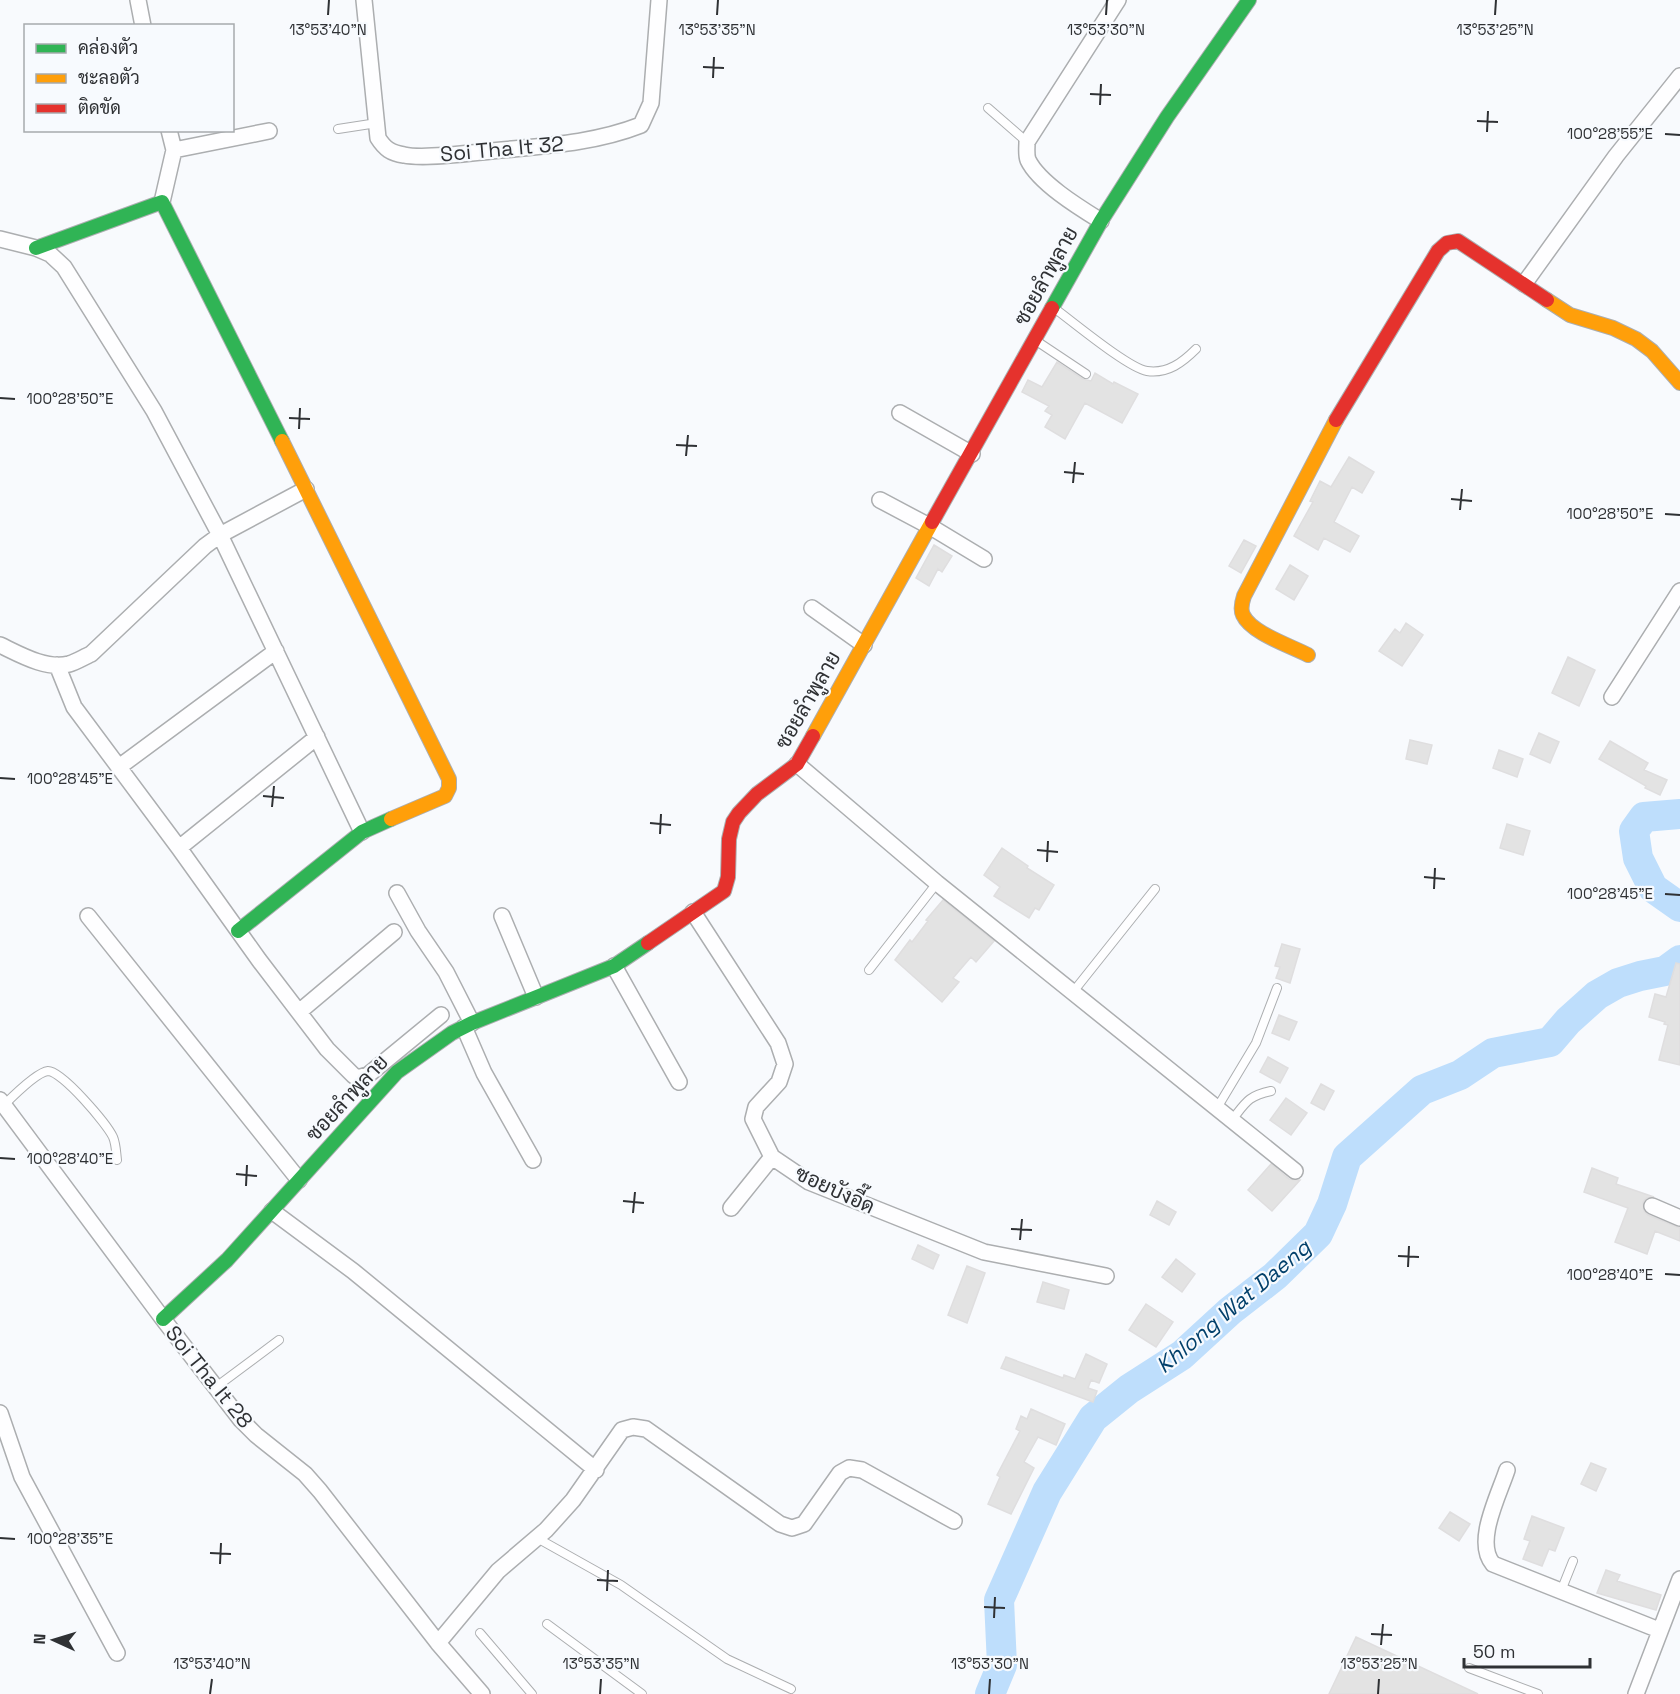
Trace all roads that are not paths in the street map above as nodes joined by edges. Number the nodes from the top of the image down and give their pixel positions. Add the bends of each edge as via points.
1 (138, 0) edge
2 (364, 0) edge
3 (659, 0) edge
4 (1118, 0) edge
5 (1249, 0) edge
6 (143, 24) edge
7 (1680, 76) edge
8 (988, 108) dead end
9 (377, 123) junction
10 (338, 129) dead end
11 (269, 131) dead end
12 (170, 132) edge
13 (1027, 141) junction
14 (174, 150) junction
15 (162, 202) junction
16 (1101, 221) junction
17 (0, 239) edge
18 (36, 248) junction
19 (1524, 284) junction
20 (1052, 307) junction
21 (1034, 340) junction
22 (1196, 349) dead end
23 (1086, 374) dead end
24 (1680, 383) edge
25 (900, 413) dead end
26 (972, 454) junction
27 (306, 489) junction
28 (880, 500) dead end
29 (931, 527) junction
30 (220, 535) junction
31 (984, 559) dead end
32 (1680, 591) edge
33 (812, 608) dead end
34 (0, 645) edge
35 (864, 645) junction
36 (276, 651) junction
37 (1308, 655) dead end
38 (57, 665) junction
39 (1612, 697) dead end
40 (317, 737) junction
41 (797, 764) junction
42 (119, 767) junction
43 (362, 832) junction
44 (179, 848) junction
45 (937, 884) junction
46 (1155, 889) dead end
47 (397, 892) dead end
48 (693, 912) junction
49 (88, 916) dead end
50 (502, 916) dead end
51 (238, 931) junction
52 (394, 932) dead end
53 (614, 966) junction
54 (869, 970) dead end
55 (1277, 988) dead end
56 (1073, 992) junction
57 (536, 998) junction
58 (299, 1012) junction
59 (441, 1015) dead end
60 (468, 1025) junction
61 (679, 1082) dead end
62 (1271, 1091) dead end
63 (2, 1102) edge
64 (1217, 1108) junction
65 (1232, 1120) junction
66 (772, 1157) junction
67 (117, 1160) dead end
68 (533, 1160) dead end
69 (1295, 1171) dead end
70 (299, 1180) junction
71 (1652, 1206) dead end
72 (731, 1208) dead end
73 (272, 1211) junction
74 (1680, 1218) edge
75 (1106, 1276) dead end
76 (163, 1319) junction
77 (279, 1340) dead end
78 (216, 1388) junction
79 (0, 1413) edge
80 (596, 1470) junction
81 (1507, 1470) dead end
82 (954, 1521) dead end
83 (537, 1538) junction
84 (1573, 1561) dead end
85 (1680, 1579) edge
86 (1561, 1591) junction
87 (547, 1624) dead end
88 (1659, 1630) junction
89 (480, 1633) dead end
90 (438, 1643) junction
91 (117, 1653) dead end
92 (1468, 1668) dead end
93 (791, 1689) dead end
94 (482, 1694) edge
95 (532, 1694) edge
96 (642, 1694) edge
97 (1538, 1694) edge
98 (1636, 1694) edge

1 - 6 street
2 - 9 street, Soi Tha It 32
3 - 9 street, Soi Tha It 32 via 651,104 641,125 617,135 584,141 406,156 386,149 378,138
4 - 13 street
5 - 16 street, ซอยลำพูลาย via 1167,117
7 - 19 street via 1616,156
8 - 13 lane
9 - 10 lane
11 - 14 street
12 - 14 street
13 - 16 street via 1029,161 1038,173 1073,204
14 - 15 street
15 - 18 street
15 - 27 street
16 - 20 street, ซอยลำพูลาย
17 - 18 street
18 - 30 street via 64,267 154,411
19 - 24 street via 1570,315 1636,339
19 - 37 street via 1458,241 1443,245 1344,404 1251,578 1241,606 1243,617 1253,626
20 - 21 street, ซอยลำพูลาย
20 - 22 lane via 1146,371 1181,364
21 - 23 lane
21 - 26 street, ซอยลำพูลาย
25 - 26 street
26 - 29 street, ซอยลำพูลาย
27 - 30 street
27 - 43 street via 449,779 445,796
28 - 29 street
29 - 31 street
29 - 35 street, ซอยลำพูลาย
30 - 36 street
30 - 38 street via 91,654
32 - 39 street
33 - 35 street
34 - 38 street
35 - 41 street, ซอยลำพูลาย
36 - 40 street
36 - 42 street
38 - 42 street via 74,707
40 - 43 street
40 - 44 street
41 - 45 street
41 - 48 street, ซอยลำพูลาย via 744,806 735,818 730,830 727,885
42 - 44 street
43 - 51 street
44 - 51 street
45 - 54 lane
45 - 56 street
46 - 56 lane
47 - 60 street via 446,972
48 - 53 street, ซอยลำพูลาย
48 - 66 street, ซอยบังอี๊ด via 778,1043 785,1064 779,1082 756,1107 753,1119
49 - 70 street
50 - 57 street
51 - 58 street
52 - 58 street
53 - 57 street, ซอยลำพูลาย
53 - 61 street
55 - 64 lane via 1257,1043
56 - 64 street
57 - 60 street, ซอยลำพูลาย
58 - 59 street via 327,1049 357,1078 368,1076
60 - 68 street via 484,1073
60 - 70 street, ซอยลำพูลาย via 397,1072
62 - 65 lane via 1256,1095
63 - 67 lane via 46,1071 54,1072 64,1078 109,1130 115,1140
63 - 76 street, Soi Tha It 28
64 - 65 street
65 - 69 street
66 - 72 street
66 - 75 street, ซอยบังอี๊ด via 810,1182 984,1252
70 - 73 street, ซอยลำพูลาย
71 - 74 street
73 - 76 street, ซอยลำพูลาย via 228,1260
73 - 80 street via 353,1271
76 - 78 street, Soi Tha It 28
77 - 78 lane
78 - 90 street, Soi Tha It 28 via 256,1436 305,1474 320,1491
79 - 91 street via 22,1476
80 - 82 street via 622,1430 633,1426 646,1429 780,1524 792,1528 804,1524 840,1473 849,1468 862,1470
80 - 83 street
81 - 86 street via 1486,1532 1488,1557 1493,1564
83 - 90 street via 498,1571
83 - 93 lane via 621,1585 727,1659
84 - 86 lane
85 - 88 street
86 - 88 street
87 - 96 lane
88 - 98 street
89 - 95 lane
90 - 94 street, Soi Tha It 28
92 - 97 lane

